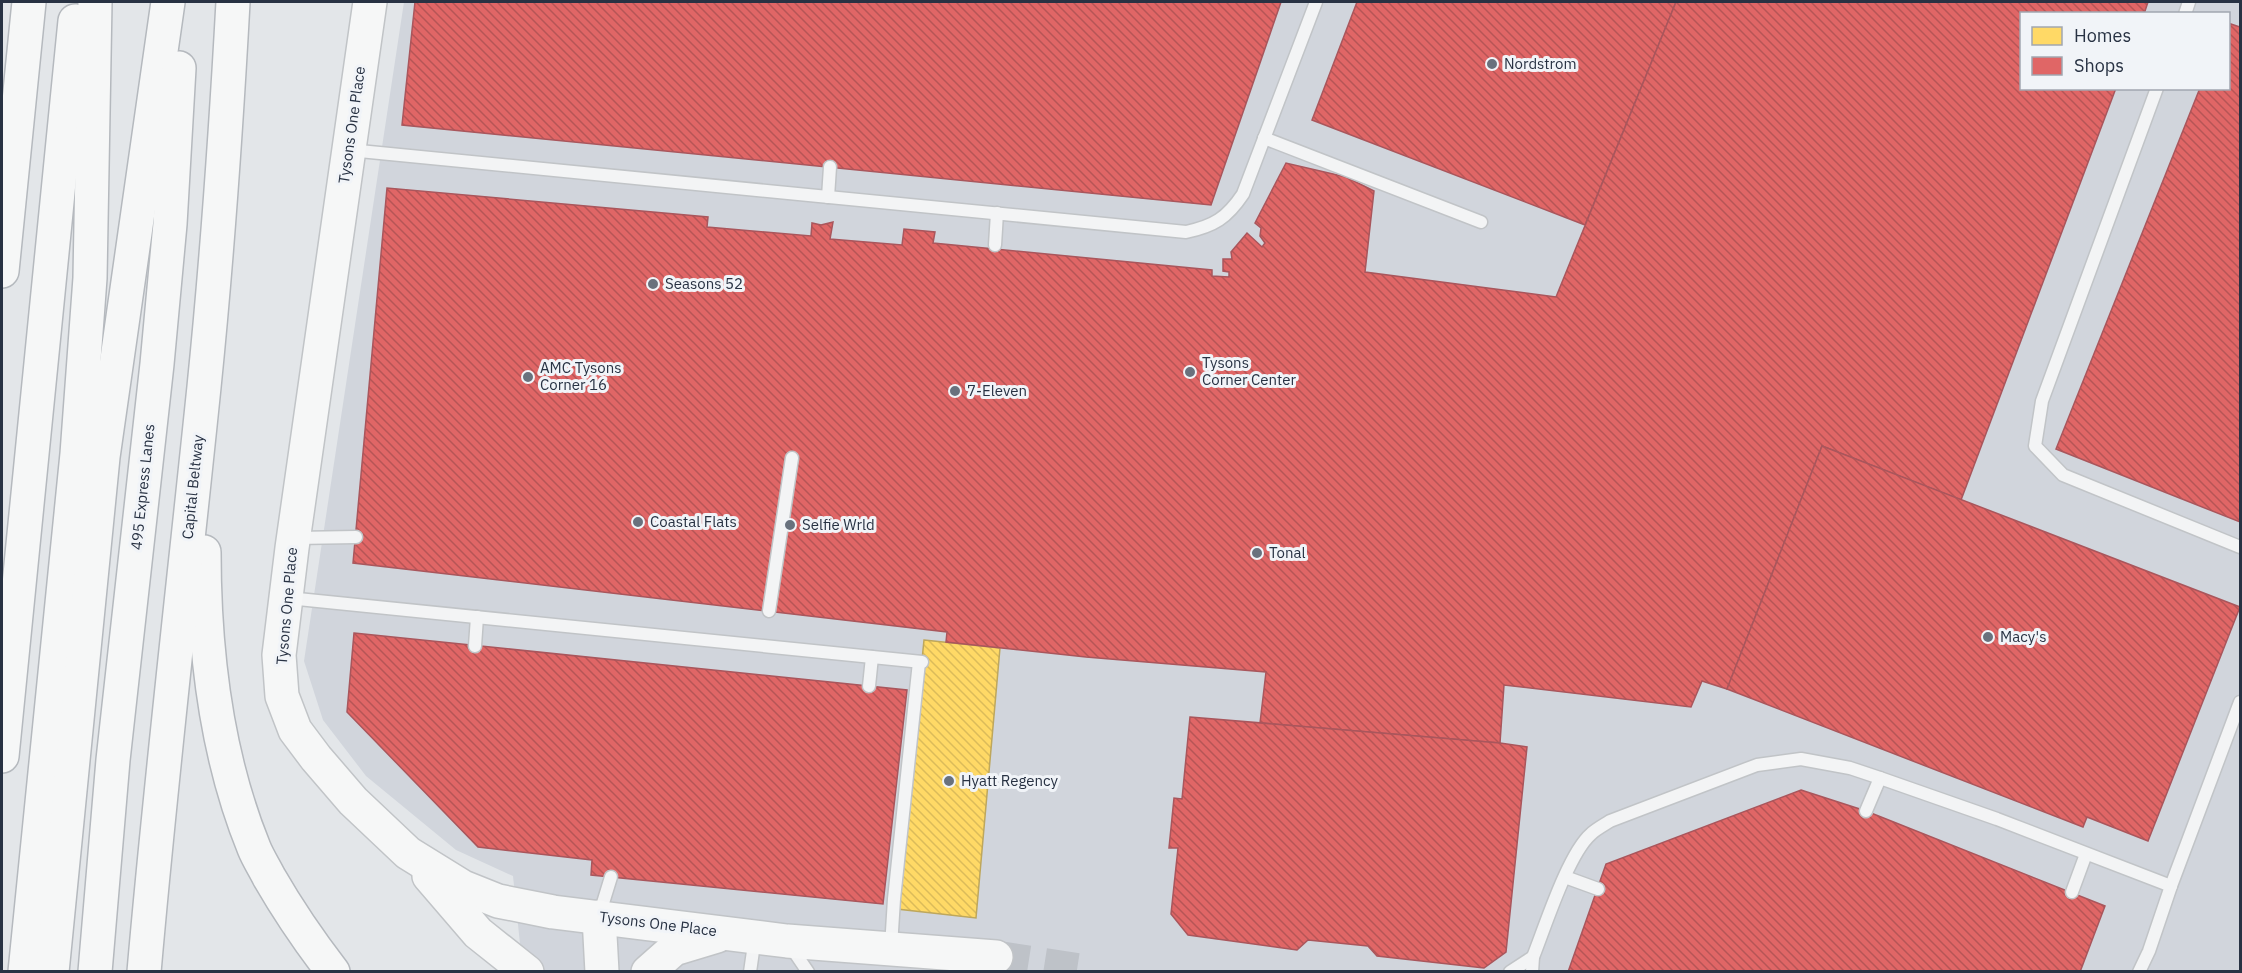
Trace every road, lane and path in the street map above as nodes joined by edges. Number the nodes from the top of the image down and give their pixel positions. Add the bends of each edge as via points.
1 (29, 2) edge
2 (77, 2) edge
3 (95, 2) edge
4 (168, 2) edge
5 (183, 2) edge
6 (233, 2) edge
7 (370, 2) edge
8 (1316, 2) edge
9 (2156, 90) edge
10 (1264, 138) junction
11 (349, 150) junction
12 (831, 167) dead end
13 (828, 197) junction
14 (997, 213) junction
15 (1481, 222) dead end
16 (995, 245) dead end
17 (2, 271) edge
18 (205, 385) junction
19 (792, 458) dead end
20 (356, 537) dead end
21 (293, 538) junction
22 (2241, 547) edge
23 (285, 597) junction
24 (769, 611) dead end
25 (477, 617) junction
26 (476, 646) dead end
27 (872, 657) junction
28 (869, 686) dead end
29 (2241, 702) edge
30 (2, 756) edge
31 (1880, 778) junction
32 (1866, 811) dead end
33 (408, 853) junction
34 (2086, 854) junction
35 (611, 877) dead end
36 (1565, 877) junction
37 (2171, 886) junction
38 (1598, 889) dead end
39 (2072, 892) dead end
40 (599, 917) junction
41 (742, 934) junction
42 (787, 941) junction
43 (891, 947) junction
44 (1533, 957) junction
45 (988, 964) tunnel mouth
46 (25, 972) edge
47 (52, 972) edge
48 (95, 972) edge
49 (144, 972) edge
50 (333, 972) edge
51 (527, 972) edge
52 (602, 972) edge
53 (648, 972) edge
54 (750, 972) edge
55 (808, 972) edge
56 (1510, 972) edge
57 (1532, 972) edge
58 (2139, 972) edge

1 - 17 main road
2 - 30 main road
3 - 46 main road via 89,289 77,454
4 - 47 main road via 103,457
5 - 48 main road, 495 Express Lanes via 167,247 113,760
6 - 18 main road, Capital Beltway
7 - 11 main road, Tysons One Place
8 - 10 lane
9 - 22 lane via 2042,401 2035,446 2063,475
10 - 14 lane via 1243,194 1223,218 1206,228 1186,232
10 - 15 lane
11 - 13 lane
11 - 21 main road, Tysons One Place
12 - 13 lane
13 - 14 lane
14 - 16 lane
18 - 49 main road, Capital Beltway via 160,786
18 - 50 main road via 204,589 214,697 223,743 254,850 305,936
19 - 24 lane
20 - 21 lane
21 - 23 main road, Tysons One Place
23 - 25 lane
23 - 33 main road, Tysons One Place via 279,656 282,696 295,730 353,801
25 - 26 lane
25 - 27 lane
27 - 28 lane
27 - 43 lane via 921,662
29 - 37 lane
31 - 32 lane
31 - 34 lane
31 - 36 lane via 1802,759 1757,765 1610,821 1591,833
33 - 40 main road, Tysons One Place via 463,887 498,901
33 - 51 main road via 478,933
34 - 37 lane
34 - 39 lane
35 - 40 lane
36 - 38 lane
36 - 44 lane
37 - 58 lane
40 - 41 main road, Tysons One Place
40 - 52 main road
41 - 42 main road, Tysons One Place
41 - 53 main road via 674,949
41 - 54 lane
42 - 43 main road, Tysons One Place
42 - 55 lane
43 - 45 main road, Tysons One Place
44 - 56 lane
44 - 57 lane

